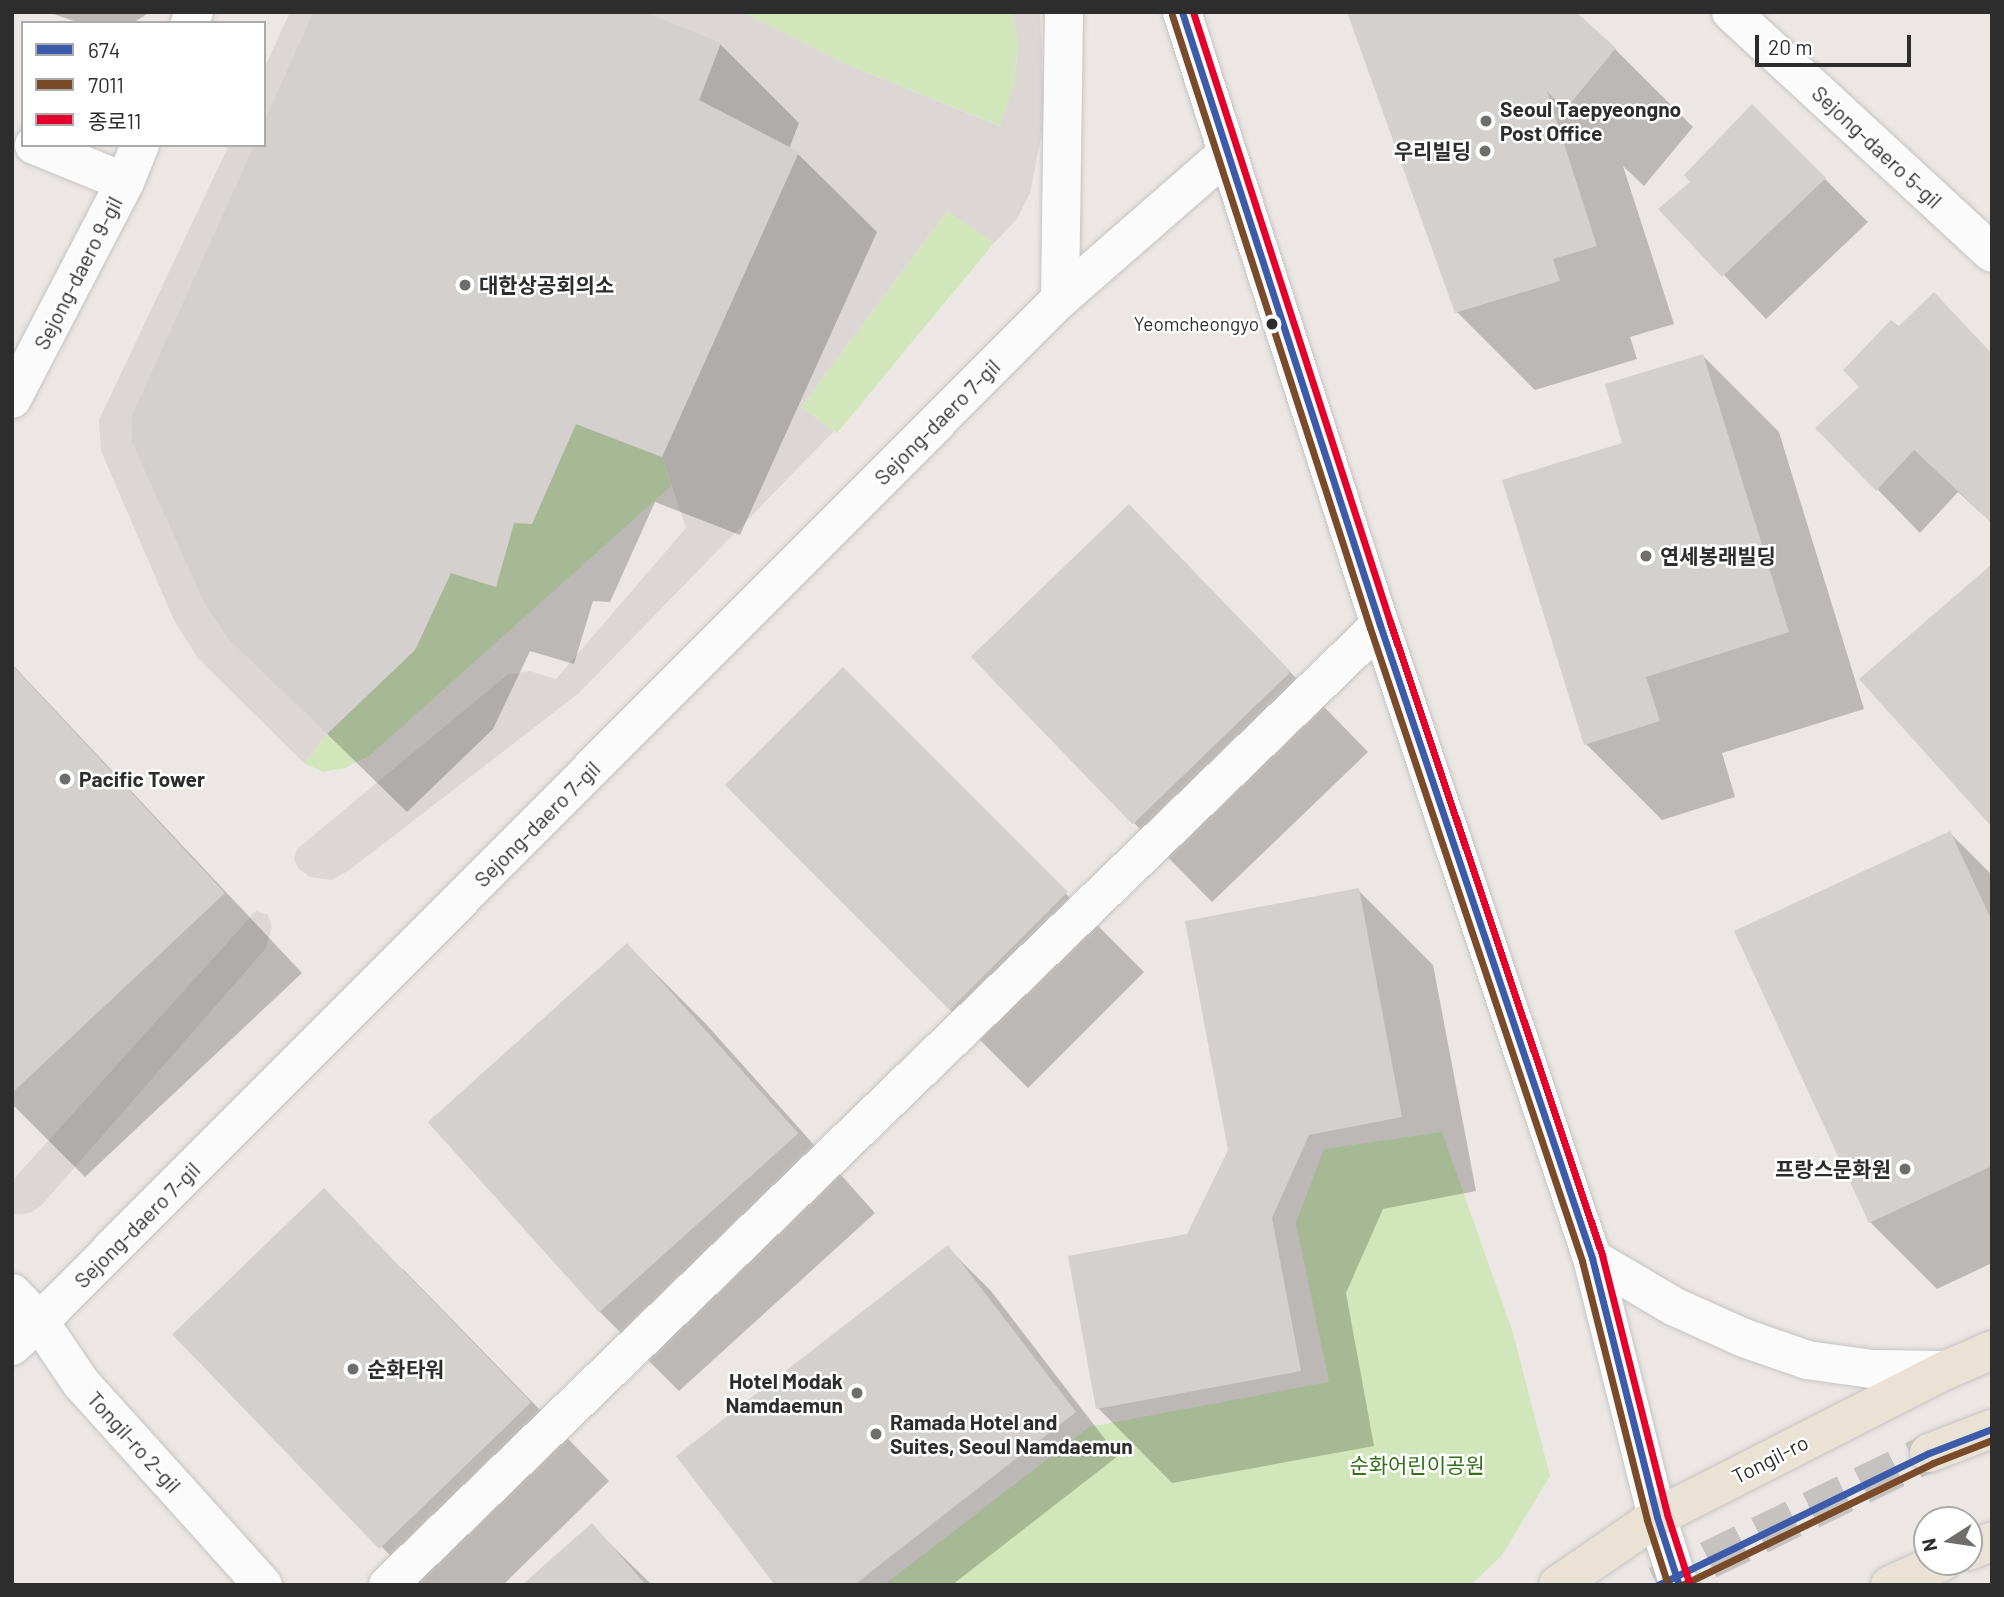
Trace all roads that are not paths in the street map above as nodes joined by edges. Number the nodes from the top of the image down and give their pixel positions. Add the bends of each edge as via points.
1 (1064, 12) edge
2 (1182, 12) edge
3 (1731, 12) edge
4 (39, 147) edge
5 (139, 147) edge
6 (1226, 154) junction
7 (125, 182) junction
8 (1992, 253) edge
9 (1060, 299) junction
10 (12, 399) edge
11 (1380, 625) junction
12 (1592, 1258) junction
13 (12, 1293) edge
14 (25, 1334) edge
15 (1992, 1350) edge
16 (1946, 1370) junction
17 (1992, 1429) edge
18 (1929, 1454) tunnel mouth
19 (1657, 1517) junction
20 (1913, 1575) edge
21 (263, 1585) edge
22 (387, 1585) edge
23 (1558, 1585) edge
24 (1679, 1585) edge
25 (1890, 1585) edge

1 - 9 street
2 - 6 street
3 - 8 street, Sejong-daero 5-gil
4 - 7 street
5 - 7 street, Sejong-daero 9-gil
6 - 9 street, Sejong-daero 7-gil
6 - 11 street
7 - 10 street, Sejong-daero 9-gil
9 - 14 street, Sejong-daero 7-gil
11 - 12 street
11 - 22 street
12 - 16 street via 1675,1307 1807,1360 1872,1369
12 - 19 street
13 - 14 street, Tongil-ro 2-gil
14 - 21 street, Tongil-ro 2-gil via 81,1383
15 - 16 main road, Tongil-ro
16 - 19 main road, Tongil-ro
17 - 18 main road
19 - 23 main road, Tongil-ro
19 - 24 street
20 - 25 main road

